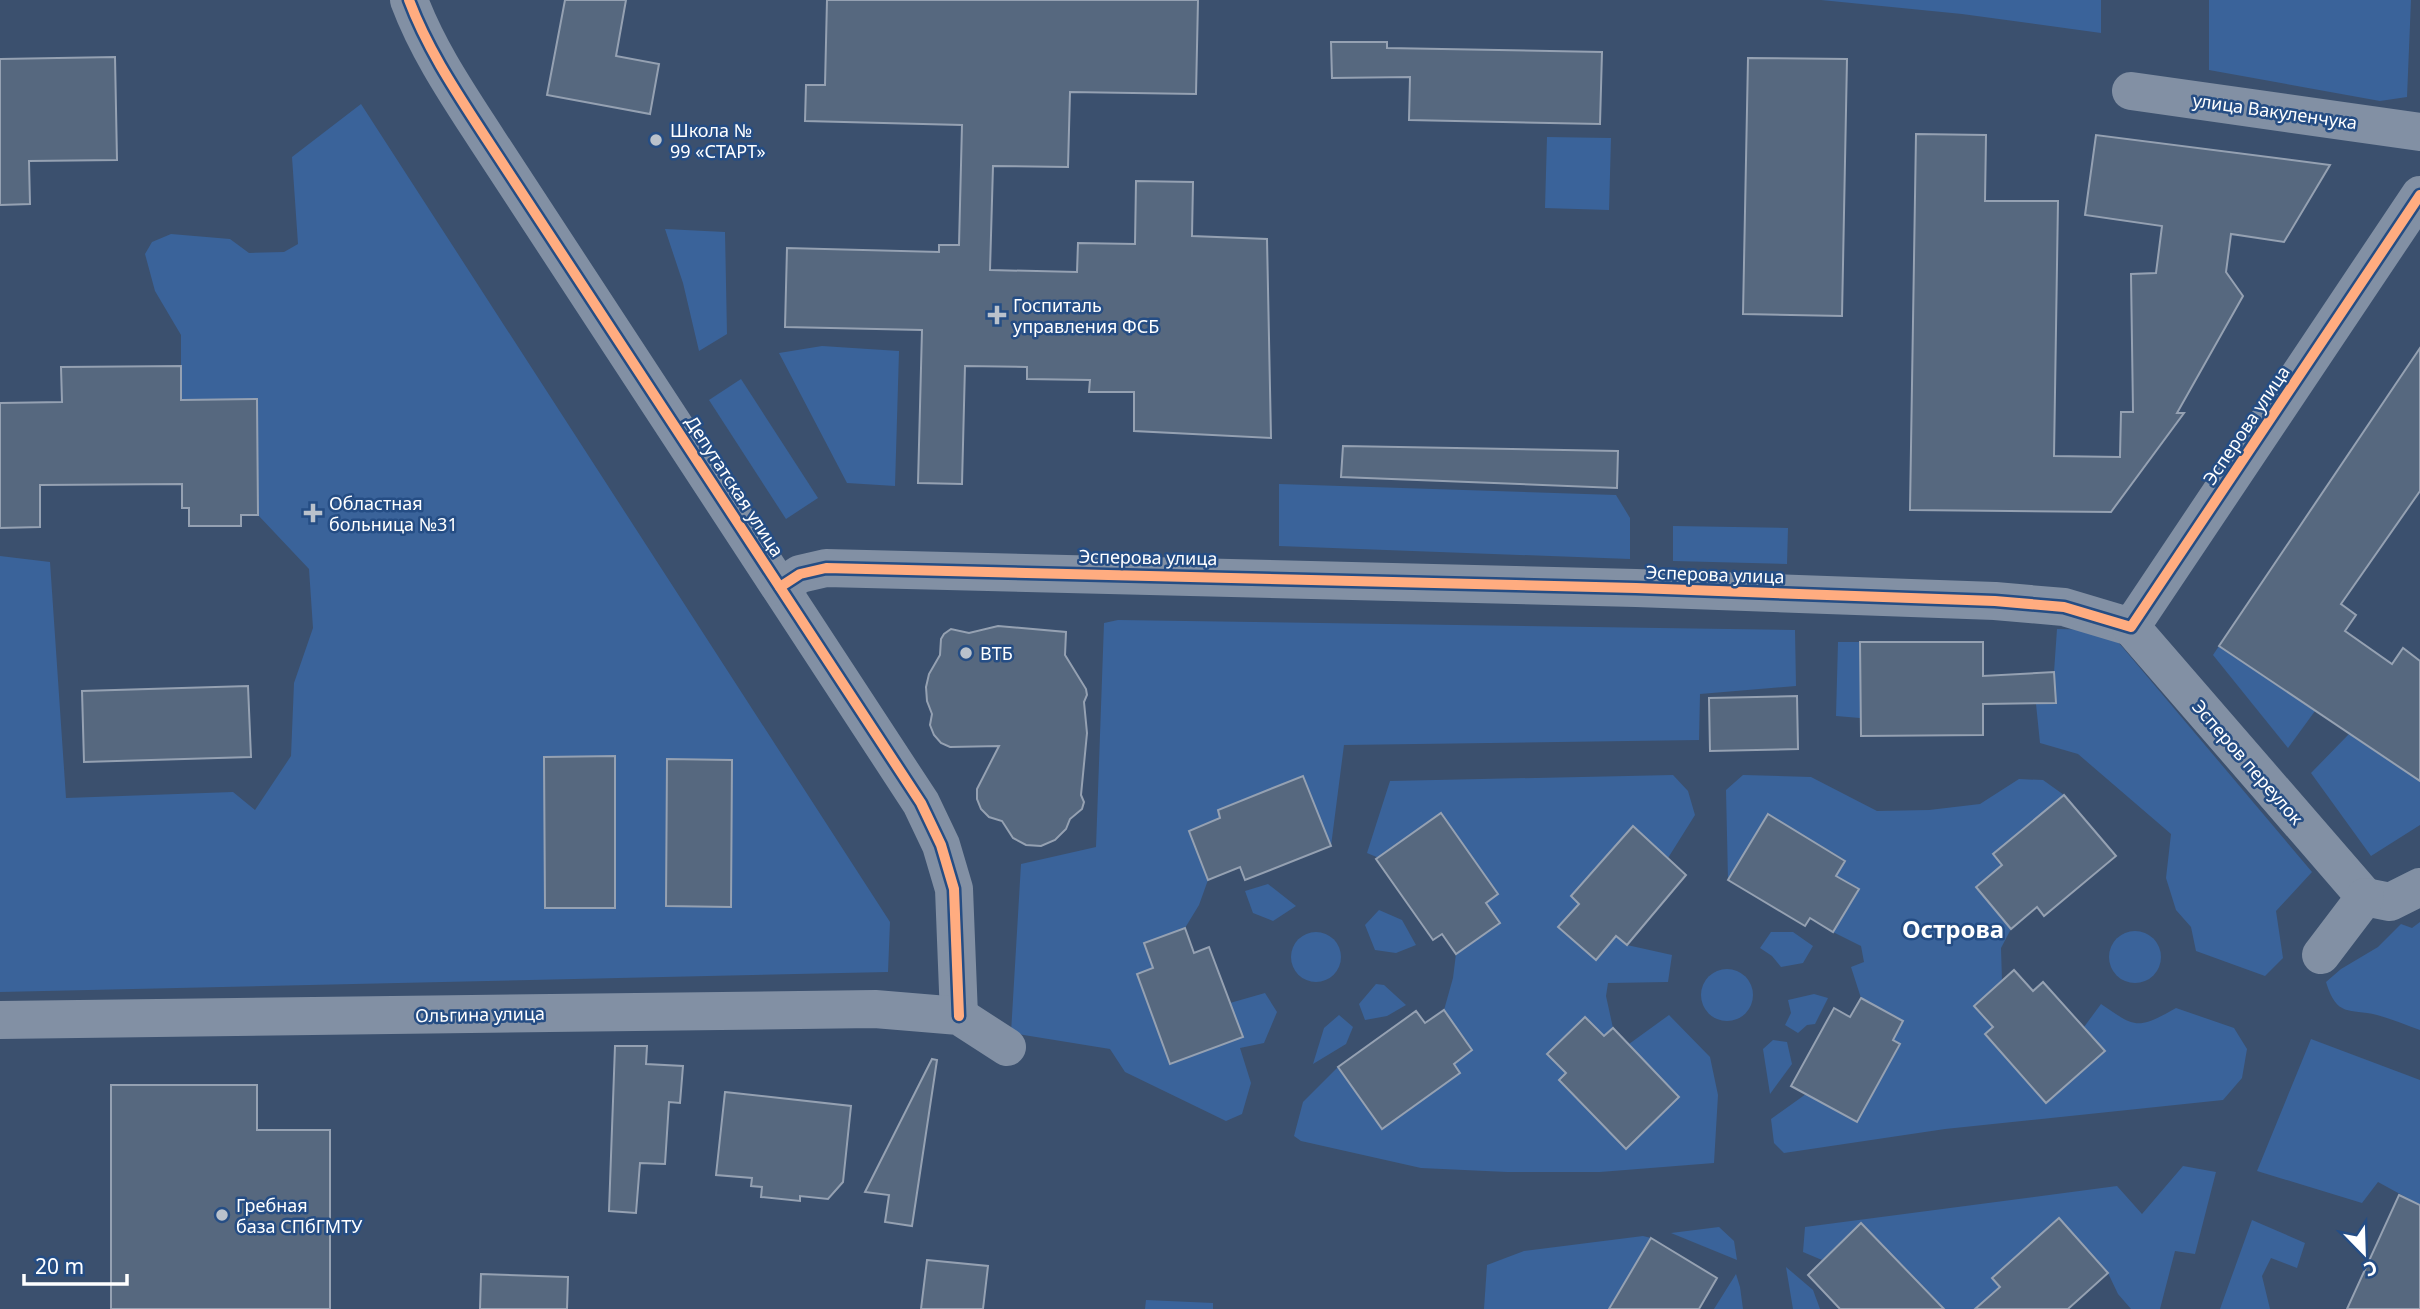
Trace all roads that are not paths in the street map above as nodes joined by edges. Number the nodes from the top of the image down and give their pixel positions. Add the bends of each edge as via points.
1 (409, 0) edge
2 (2131, 91) dead end
3 (2420, 132) edge
4 (2420, 195) edge
5 (780, 587) junction
6 (2131, 627) junction
7 (2420, 887) edge
8 (2365, 897) junction
9 (2321, 955) dead end
10 (959, 1016) junction
11 (0, 1020) edge
12 (1007, 1047) dead end

1 - 5 street, Депутатская улица via 445,73 481,130
2 - 3 street, улица Вакуленчука
4 - 6 street, Эсперова улица
5 - 6 street, Эсперова улица via 826,568 1636,588 2064,607
5 - 10 street, Депутатская улица via 921,803 941,845 954,889
6 - 8 street, Эсперов переулок
7 - 8 street via 2390,902
8 - 9 street
10 - 11 street, Ольгина улица via 875,1009
10 - 12 street

